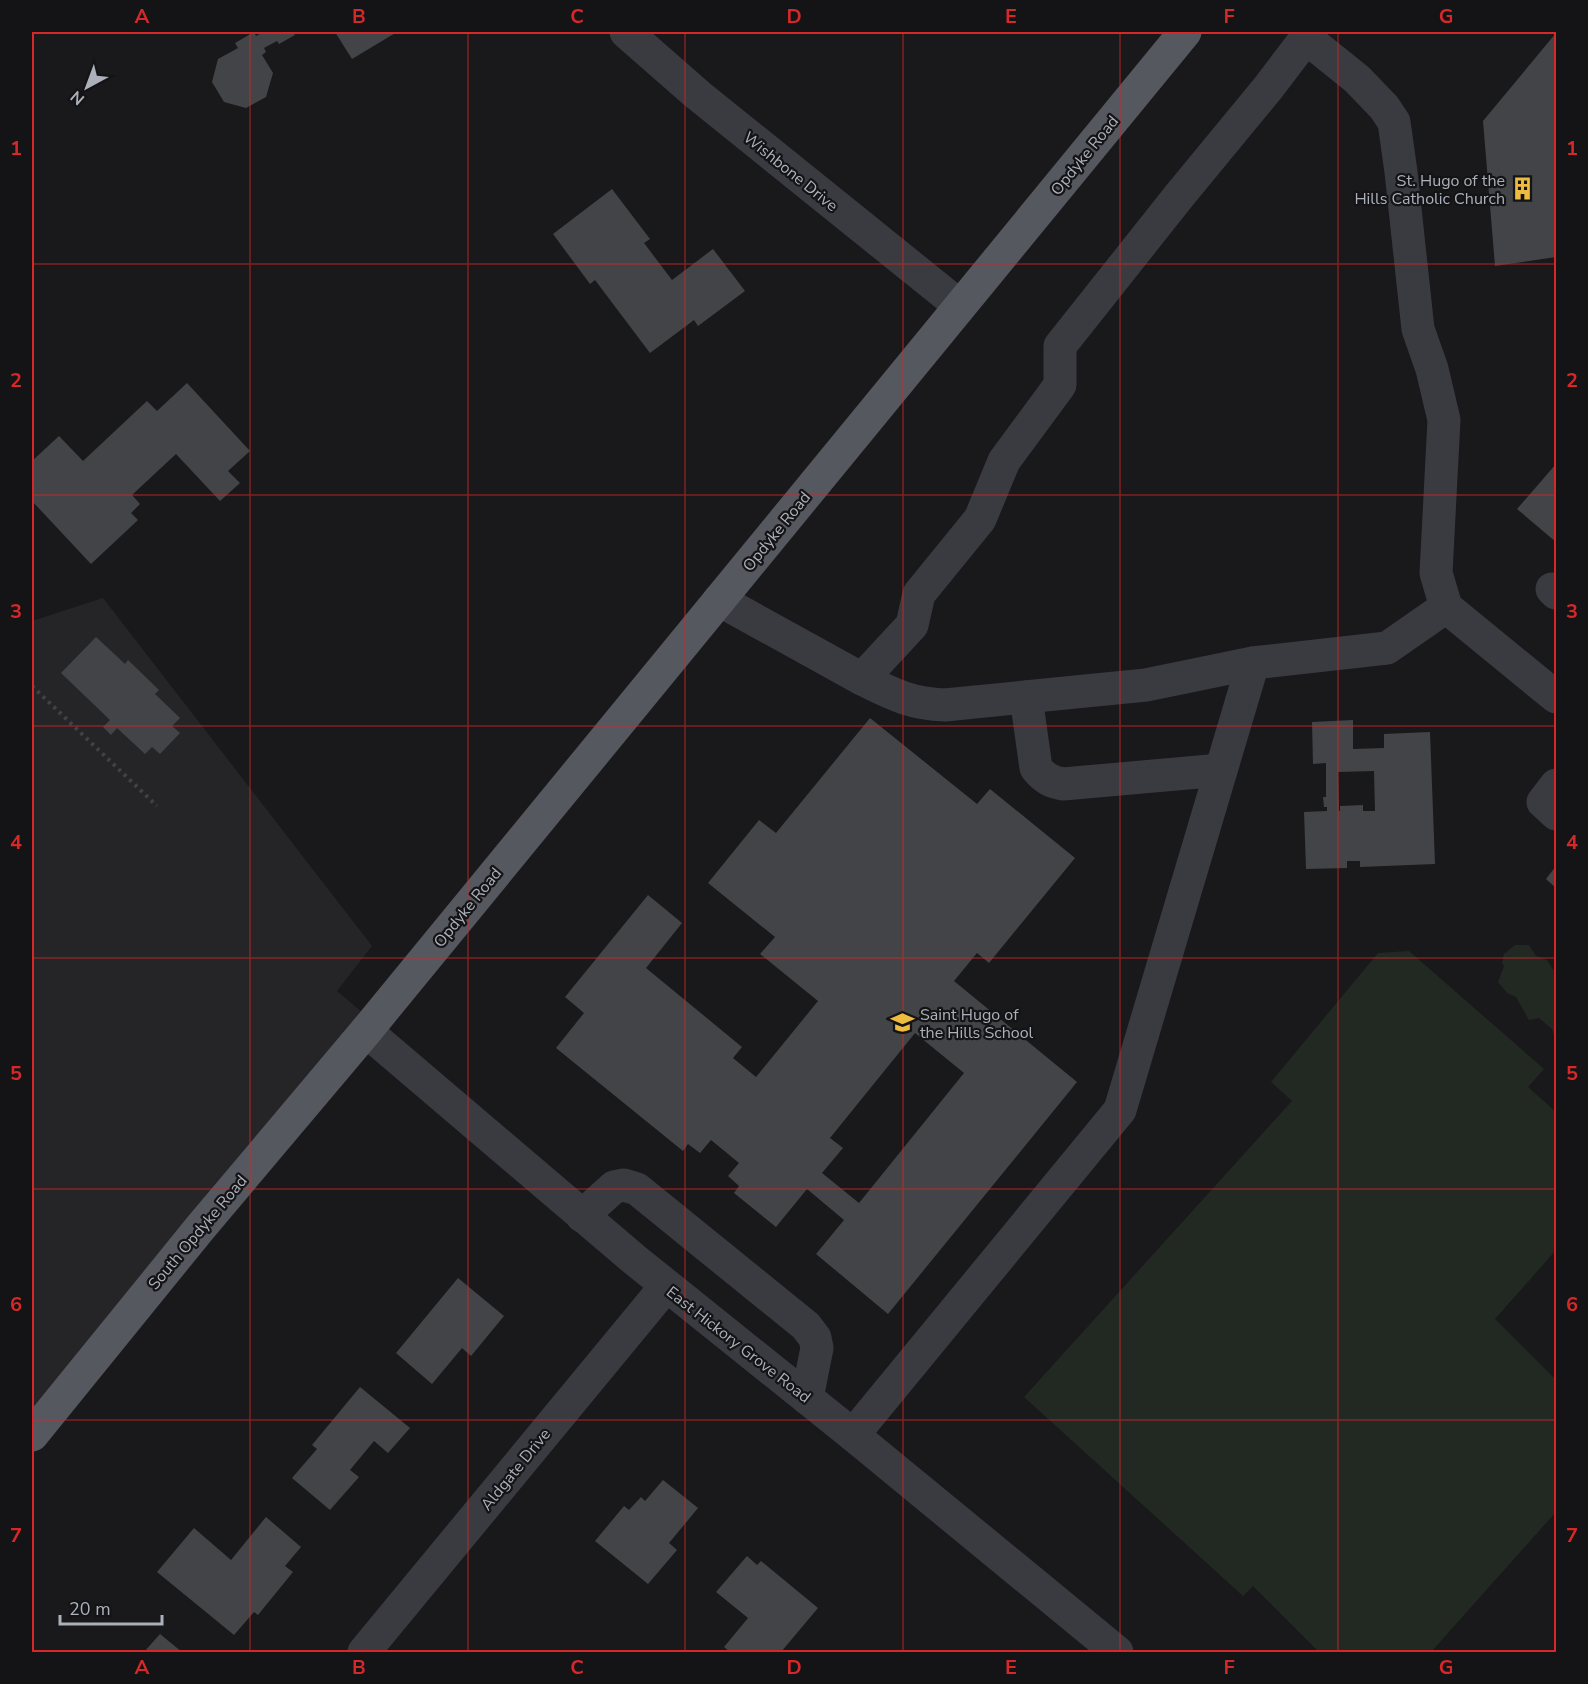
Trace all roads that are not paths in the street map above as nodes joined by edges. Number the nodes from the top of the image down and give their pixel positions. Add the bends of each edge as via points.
1 (626, 32) edge
2 (1185, 32) edge
3 (1304, 34) edge
4 (960, 306) junction
5 (719, 600) junction
6 (1446, 606) junction
7 (1253, 663) junction
8 (862, 679) junction
9 (1026, 697) junction
10 (1557, 697) edge
11 (1221, 770) junction
12 (1557, 786) edge
13 (1557, 814) edge
14 (366, 1031) junction
15 (582, 1216) junction
16 (666, 1286) junction
17 (807, 1398) junction
18 (32, 1435) edge
19 (853, 1435) junction
20 (364, 1653) edge
21 (1116, 1653) edge

1 - 4 street, Wishbone Drive via 698,95
2 - 4 main road, Opdyke Road
3 - 6 street via 1357,79 1394,122 1418,329 1444,420 1436,573
3 - 8 street via 1268,88 1060,346 1060,385 1004,462 980,519 919,594 912,625
4 - 5 main road, Opdyke Road
5 - 8 street
5 - 14 main road, Opdyke Road
6 - 7 street via 1387,648
6 - 10 street
7 - 9 street via 1146,685
7 - 11 street
8 - 9 street via 899,698 924,705
9 - 11 street via 1036,768 1052,782
11 - 19 street via 1120,1110
12 - 13 street via 1543,802
14 - 15 street, East Hickory Grove Road
14 - 18 main road, South Opdyke Road
15 - 16 street, East Hickory Grove Road
15 - 17 street via 607,1192 624,1185 637,1189 671,1216 806,1326 817,1348
16 - 17 street, East Hickory Grove Road
16 - 20 street, Aldgate Drive
17 - 19 street, East Hickory Grove Road
19 - 21 street, East Hickory Grove Road

